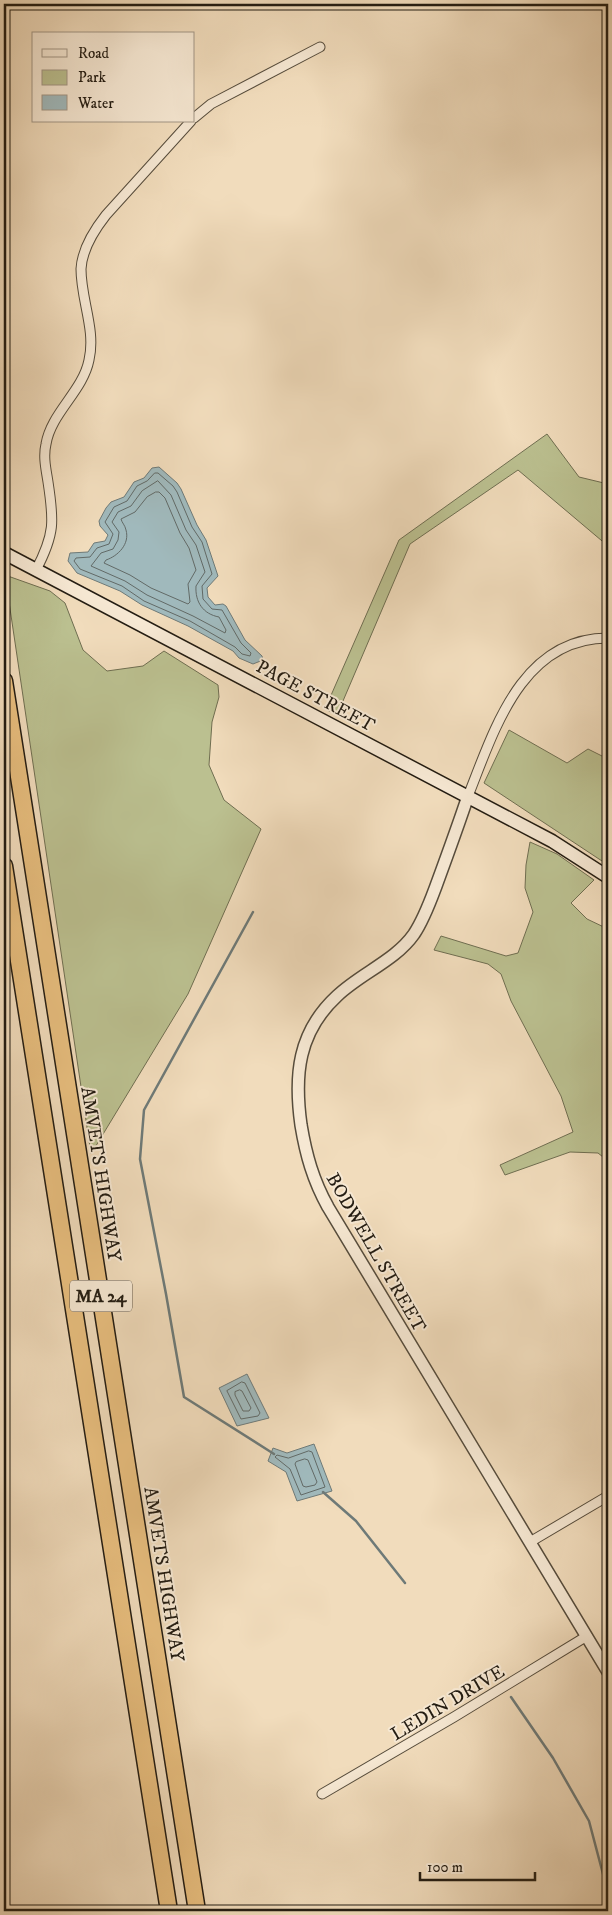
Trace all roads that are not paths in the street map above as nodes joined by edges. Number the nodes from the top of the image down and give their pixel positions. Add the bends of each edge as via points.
1 (320, 47) dead end
2 (195, 117) edge
3 (190, 122) edge
4 (4, 553) edge
5 (36, 570) junction
6 (608, 638) edge
7 (4, 681) edge
8 (468, 796) junction
9 (4, 866) edge
10 (608, 877) edge
11 (608, 1496) edge
12 (530, 1542) junction
13 (587, 1636) junction
14 (608, 1672) edge
15 (322, 1794) dead end
16 (169, 1911) edge
17 (197, 1911) edge

1 - 2 street via 210,104
3 - 5 street via 106,214 82,260 91,339 90,358 47,439 45,458 53,525 48,546
4 - 5 main road, PAGE STREET
5 - 8 main road, PAGE STREET
6 - 8 street via 559,651 520,685 501,714
7 - 17 highway, AMVETS HIGHWAY / MA 24
8 - 10 main road, PAGE STREET via 559,844
8 - 12 street, BODWELL STREET via 425,915 414,934 393,955 337,996 314,1023 299,1062 297,1098 306,1153 317,1188
9 - 16 highway, MA 24
11 - 12 street
12 - 13 street, BODWELL STREET
13 - 14 street, BODWELL STREET
13 - 15 street, LEDIN DRIVE

